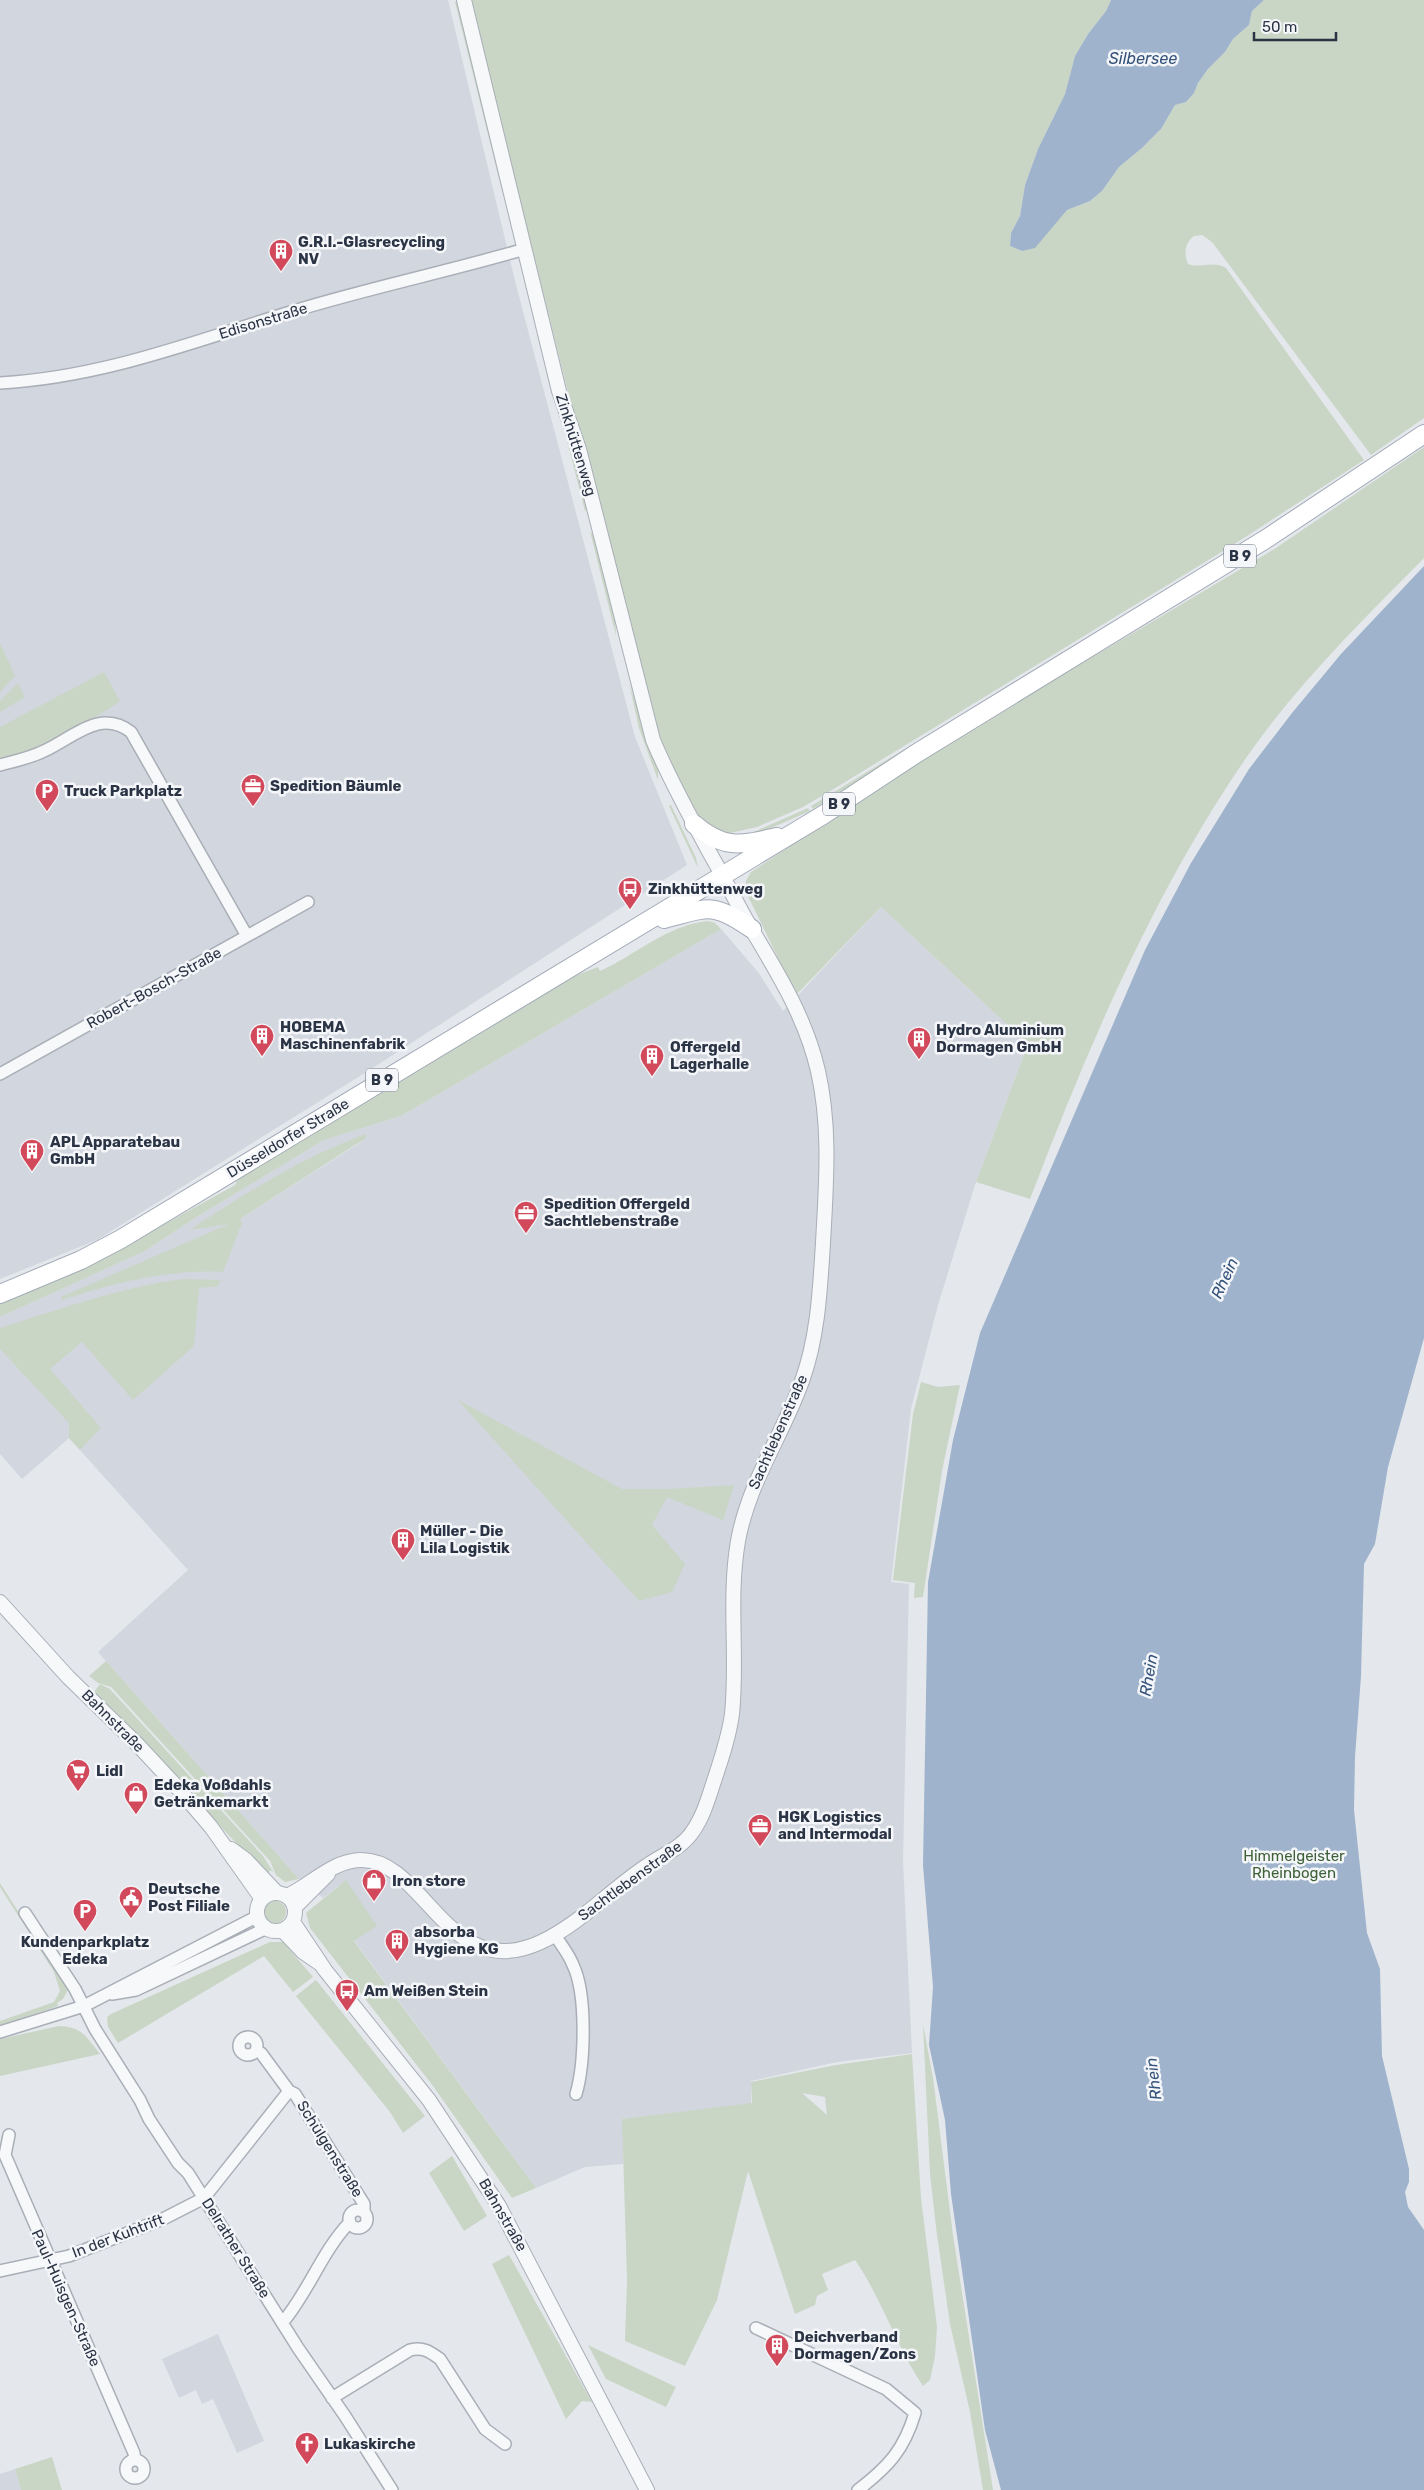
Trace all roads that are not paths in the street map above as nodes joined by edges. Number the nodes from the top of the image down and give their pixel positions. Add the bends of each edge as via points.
1 (464, 0) edge
2 (525, 249) junction
3 (0, 383) edge
4 (1424, 434) edge
5 (0, 765) edge
6 (694, 824) junction
7 (792, 833) junction
8 (723, 876) junction
9 (308, 902) dead end
10 (644, 924) junction
11 (752, 929) junction
12 (247, 936) junction
13 (0, 1074) edge
14 (0, 1294) edge
15 (0, 1602) edge
16 (223, 1842) junction
17 (286, 1898) junction
18 (262, 1899) junction
19 (25, 1913) dead end
20 (258, 1916) junction
21 (287, 1926) junction
22 (267, 1928) junction
23 (555, 1935) junction
24 (103, 1996) junction
25 (84, 2006) junction
26 (0, 2032) edge
27 (256, 2051) dead end
28 (288, 2091) junction
29 (576, 2094) dead end
30 (9, 2136) dead end
31 (204, 2198) junction
32 (49, 2259) junction
33 (0, 2270) edge
34 (283, 2322) junction
35 (756, 2328) dead end
36 (332, 2398) junction
37 (505, 2444) dead end
38 (134, 2460) dead end
39 (392, 2490) edge
40 (647, 2490) edge
41 (858, 2490) edge

1 - 2 street, Zinkhüttenweg
2 - 3 street, Edisonstraße via 307,307 127,363 54,379
2 - 6 street, Zinkhüttenweg via 559,391 579,449 649,723 666,772
4 - 7 main road, B 9 via 1266,539
5 - 12 street via 37,754 88,726 101,722 122,724 131,732
6 - 7 main road via 706,835 730,844
6 - 8 street, Zinkhüttenweg
7 - 8 main road, B 9
8 - 10 main road, Düsseldorfer Straße / B 9
8 - 11 street, Sachtlebenstraße
9 - 12 street, Robert-Bosch-Straße
10 - 11 main road via 711,909 729,914
10 - 14 main road, Düsseldorfer Straße / B 9 via 121,1239 81,1260
11 - 23 street, Sachtlebenstraße via 787,987 805,1026 825,1106 827,1173 813,1345 796,1399 764,1462 744,1516 734,1569 732,1715 726,1745 702,1814 692,1834 682,1844 649,1864
12 - 13 street, Robert-Bosch-Straße
15 - 16 street, Bahnstraße via 68,1677 137,1744
16 - 17 street, Bahnstraße
16 - 18 street, Bahnstraße
17 - 18 street via 268,1894
17 - 21 street
17 - 23 street, Sachtlebenstraße via 318,1886 331,1871 354,1860 374,1861 388,1866 400,1876 443,1922 482,1946 499,1950 517,1949
18 - 20 street
19 - 25 street, Delrather Straße
20 - 22 street
20 - 24 street
21 - 22 street
21 - 40 street, Bahnstraße via 303,1952 321,1964 429,2100 499,2206
22 - 24 street via 136,1990
23 - 29 street via 573,1965 581,1990 582,2075
24 - 25 street
25 - 26 street
25 - 31 street, Delrather Straße via 148,2119
27 - 28 street, Schülgenstraße via 261,2053
28 - 31 street, Schülgenstraße
28 - 34 street, Schülgenstraße via 295,2094 364,2204 364,2212 353,2211 350,2222
30 - 32 street, Paul-Huisgen-Straße via 5,2156
31 - 32 street, In der Kuhtrift via 163,2219 69,2256
31 - 34 street, Delrather Straße
32 - 33 street, In der Kuhtrift
32 - 38 street, Paul-Huisgen-Straße via 134,2453
34 - 36 street, Delrather Straße
35 - 41 street via 886,2389 915,2413 898,2454
36 - 37 street via 410,2350 420,2348 440,2359 485,2429
36 - 39 street, Delrather Straße

